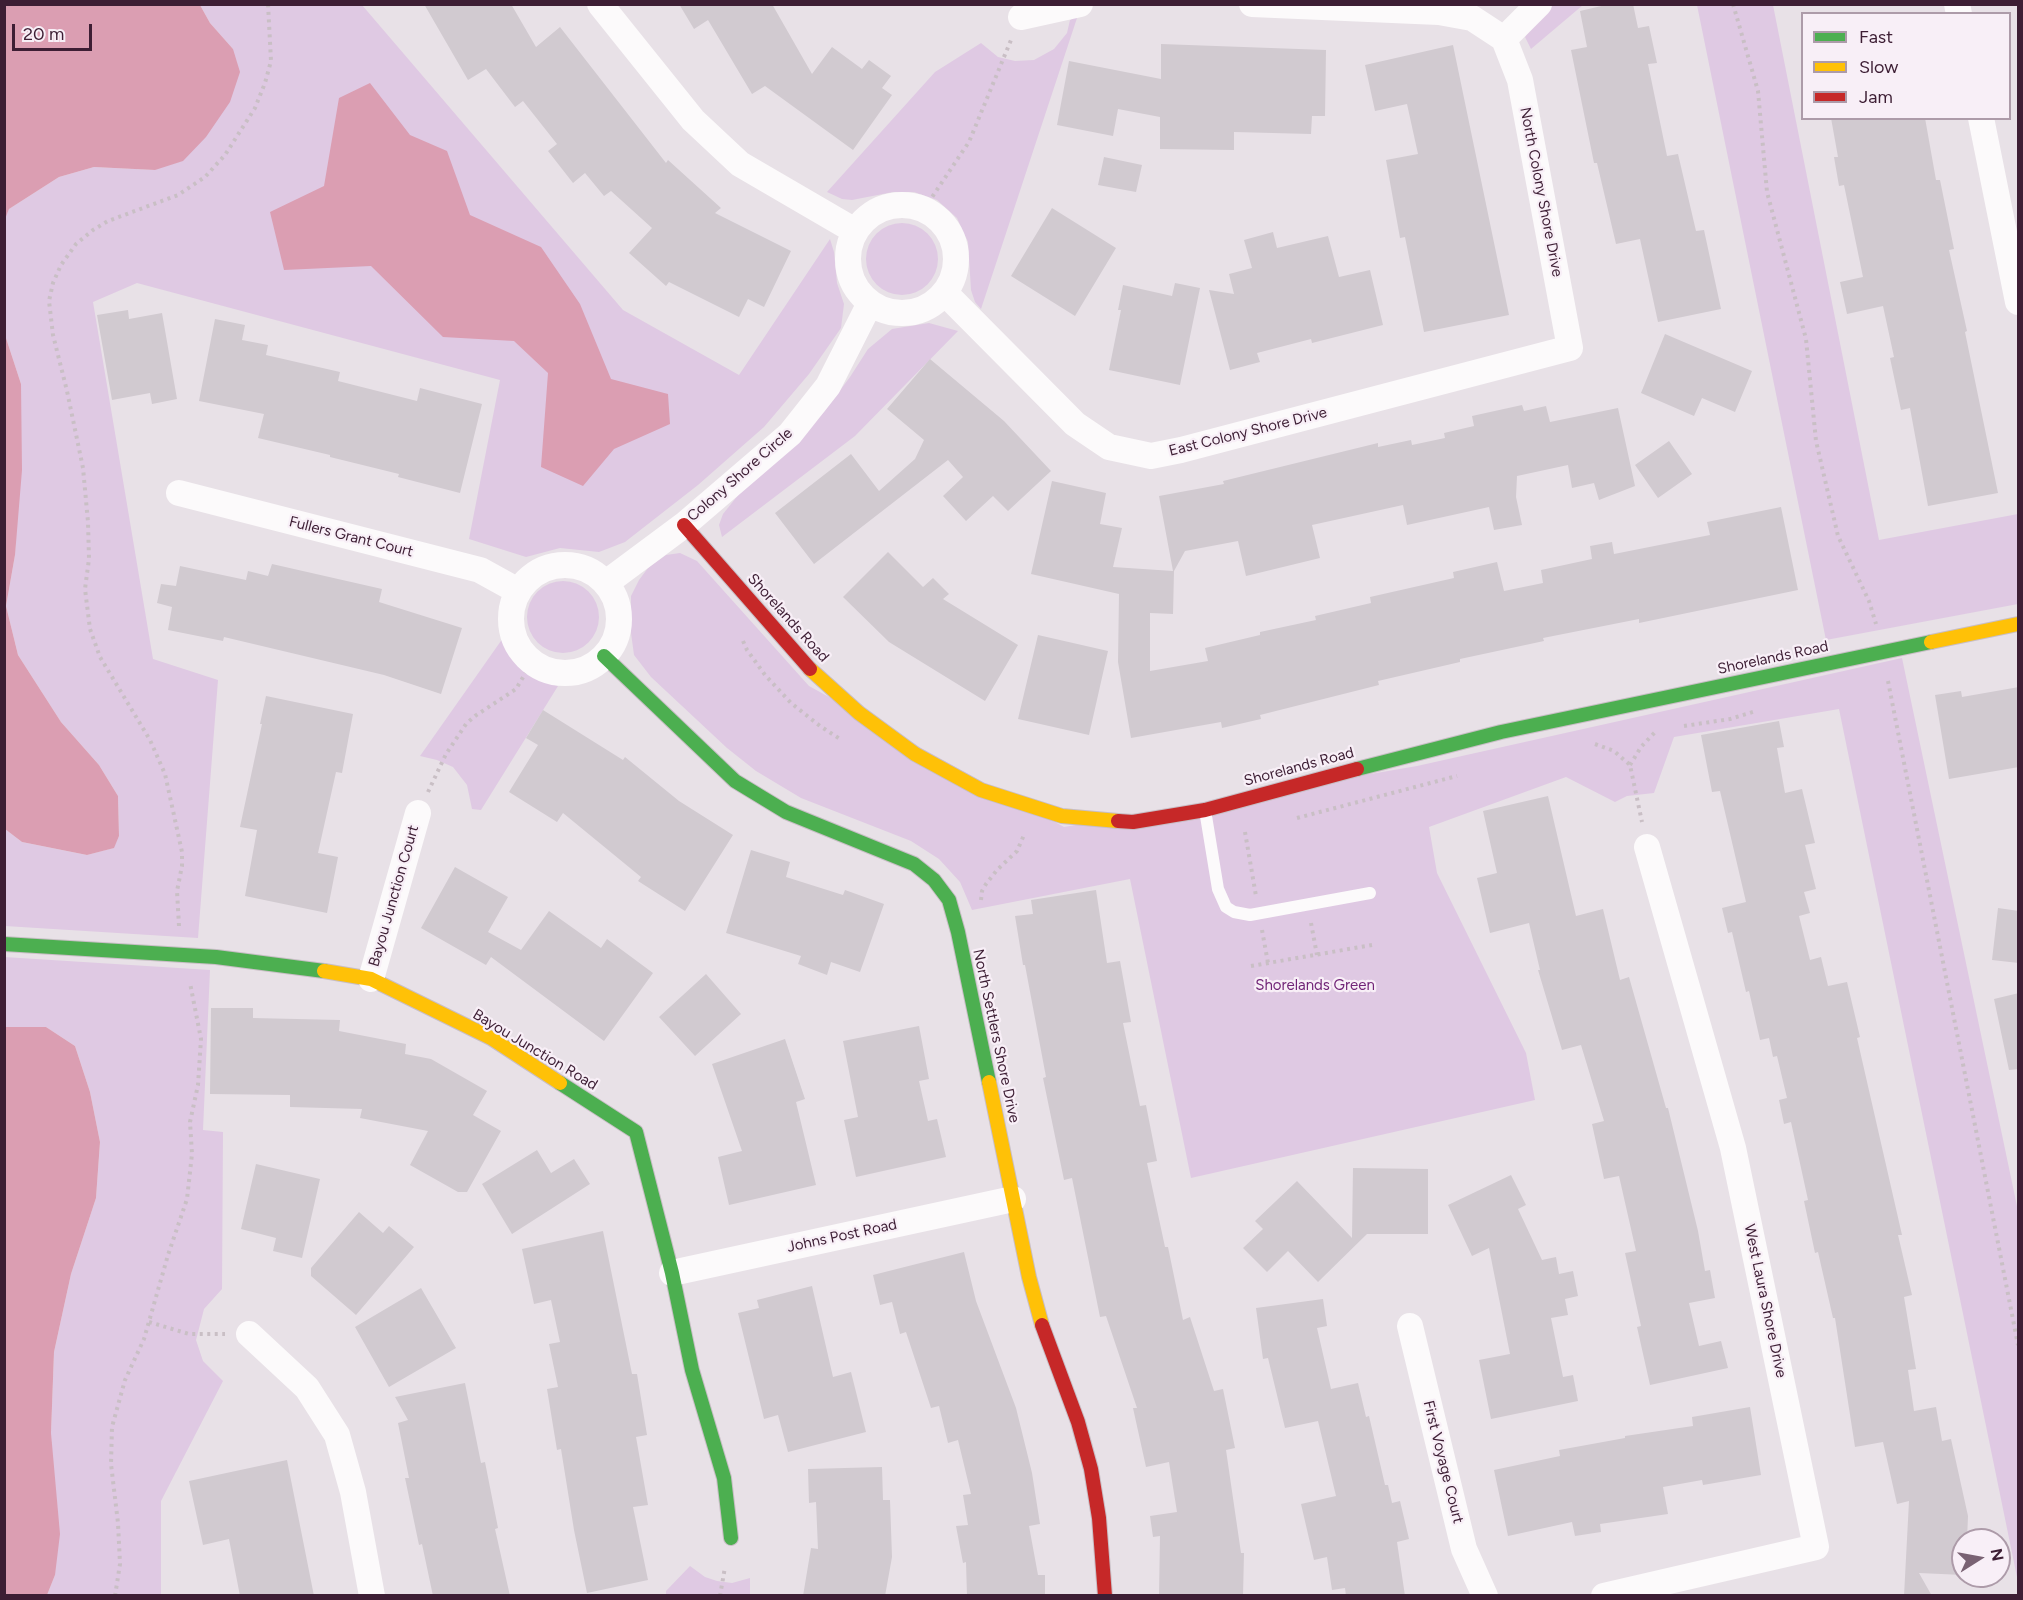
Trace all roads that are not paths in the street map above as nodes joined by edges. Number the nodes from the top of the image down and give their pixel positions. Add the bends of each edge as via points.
1 (600, 4) edge
2 (1080, 4) edge
3 (1252, 4) edge
4 (1539, 4) edge
5 (1021, 17) road end
6 (1504, 39) junction
7 (1981, 120) edge
8 (855, 231) junction
9 (945, 292) junction
10 (2019, 302) edge
11 (870, 303) junction
12 (1570, 348) joint
13 (179, 493) dead end
14 (684, 525) junction
15 (606, 583) junction
16 (518, 591) junction
17 (2019, 624) edge
18 (604, 656) junction
19 (1205, 810) junction
20 (418, 813) road end
21 (1647, 847) road end
22 (1370, 893) dead end
23 (4, 944) edge
24 (371, 979) junction
25 (1013, 1199) junction
26 (672, 1273) junction
27 (1410, 1326) dead end
28 (249, 1334) road end
29 (731, 1538) dead end
30 (372, 1596) edge
31 (1105, 1596) edge
32 (1485, 1596) edge
33 (1604, 1596) edge

1 - 8 street via 693,120 740,164
2 - 5 street
3 - 6 street via 1439,12 1472,18
4 - 6 street
6 - 12 street, North Colony Shore Drive via 1521,80
7 - 10 street
8 - 9 street via 885,207 904,204 924,209 944,224 953,240 957,262
8 - 11 street via 849,249 849,268 856,287
9 - 11 street via 933,304 911,313 890,312
9 - 12 street, East Colony Shore Drive via 1075,424 1109,447 1152,456
11 - 14 street, Colony Shore Circle via 828,386 790,434
13 - 16 street, Fullers Grant Court via 480,570
14 - 15 street, Colony Shore Circle
14 - 19 street, Shorelands Road via 807,667 859,713 915,754 971,785 1062,816 1133,822
15 - 16 street via 587,569 567,564 548,567 531,576
15 - 18 street via 616,600 619,622 612,646
16 - 18 street via 511,609 512,628 518,647 532,662 553,672 574,673
17 - 19 street, Shorelands Road via 1501,732
18 - 25 street, North Settlers Shore Drive via 735,781 786,812 914,864 934,880 949,900 958,932
19 - 22 lane via 1218,889 1226,907 1234,912 1250,915
20 - 24 street, Bayou Junction Court
21 - 33 street, West Laura Shore Drive via 1734,1148 1816,1547
23 - 24 street, Bayou Junction Road via 216,957
24 - 26 street, Bayou Junction Road via 491,1038 636,1132
25 - 26 street, Johns Post Road
25 - 31 street, North Settlers Shore Drive via 1047,1341 1092,1469
26 - 29 street, Bayou Junction Road via 692,1370 724,1478
27 - 32 street, First Voyage Court via 1464,1549
28 - 30 street via 307,1388 337,1435 353,1492

